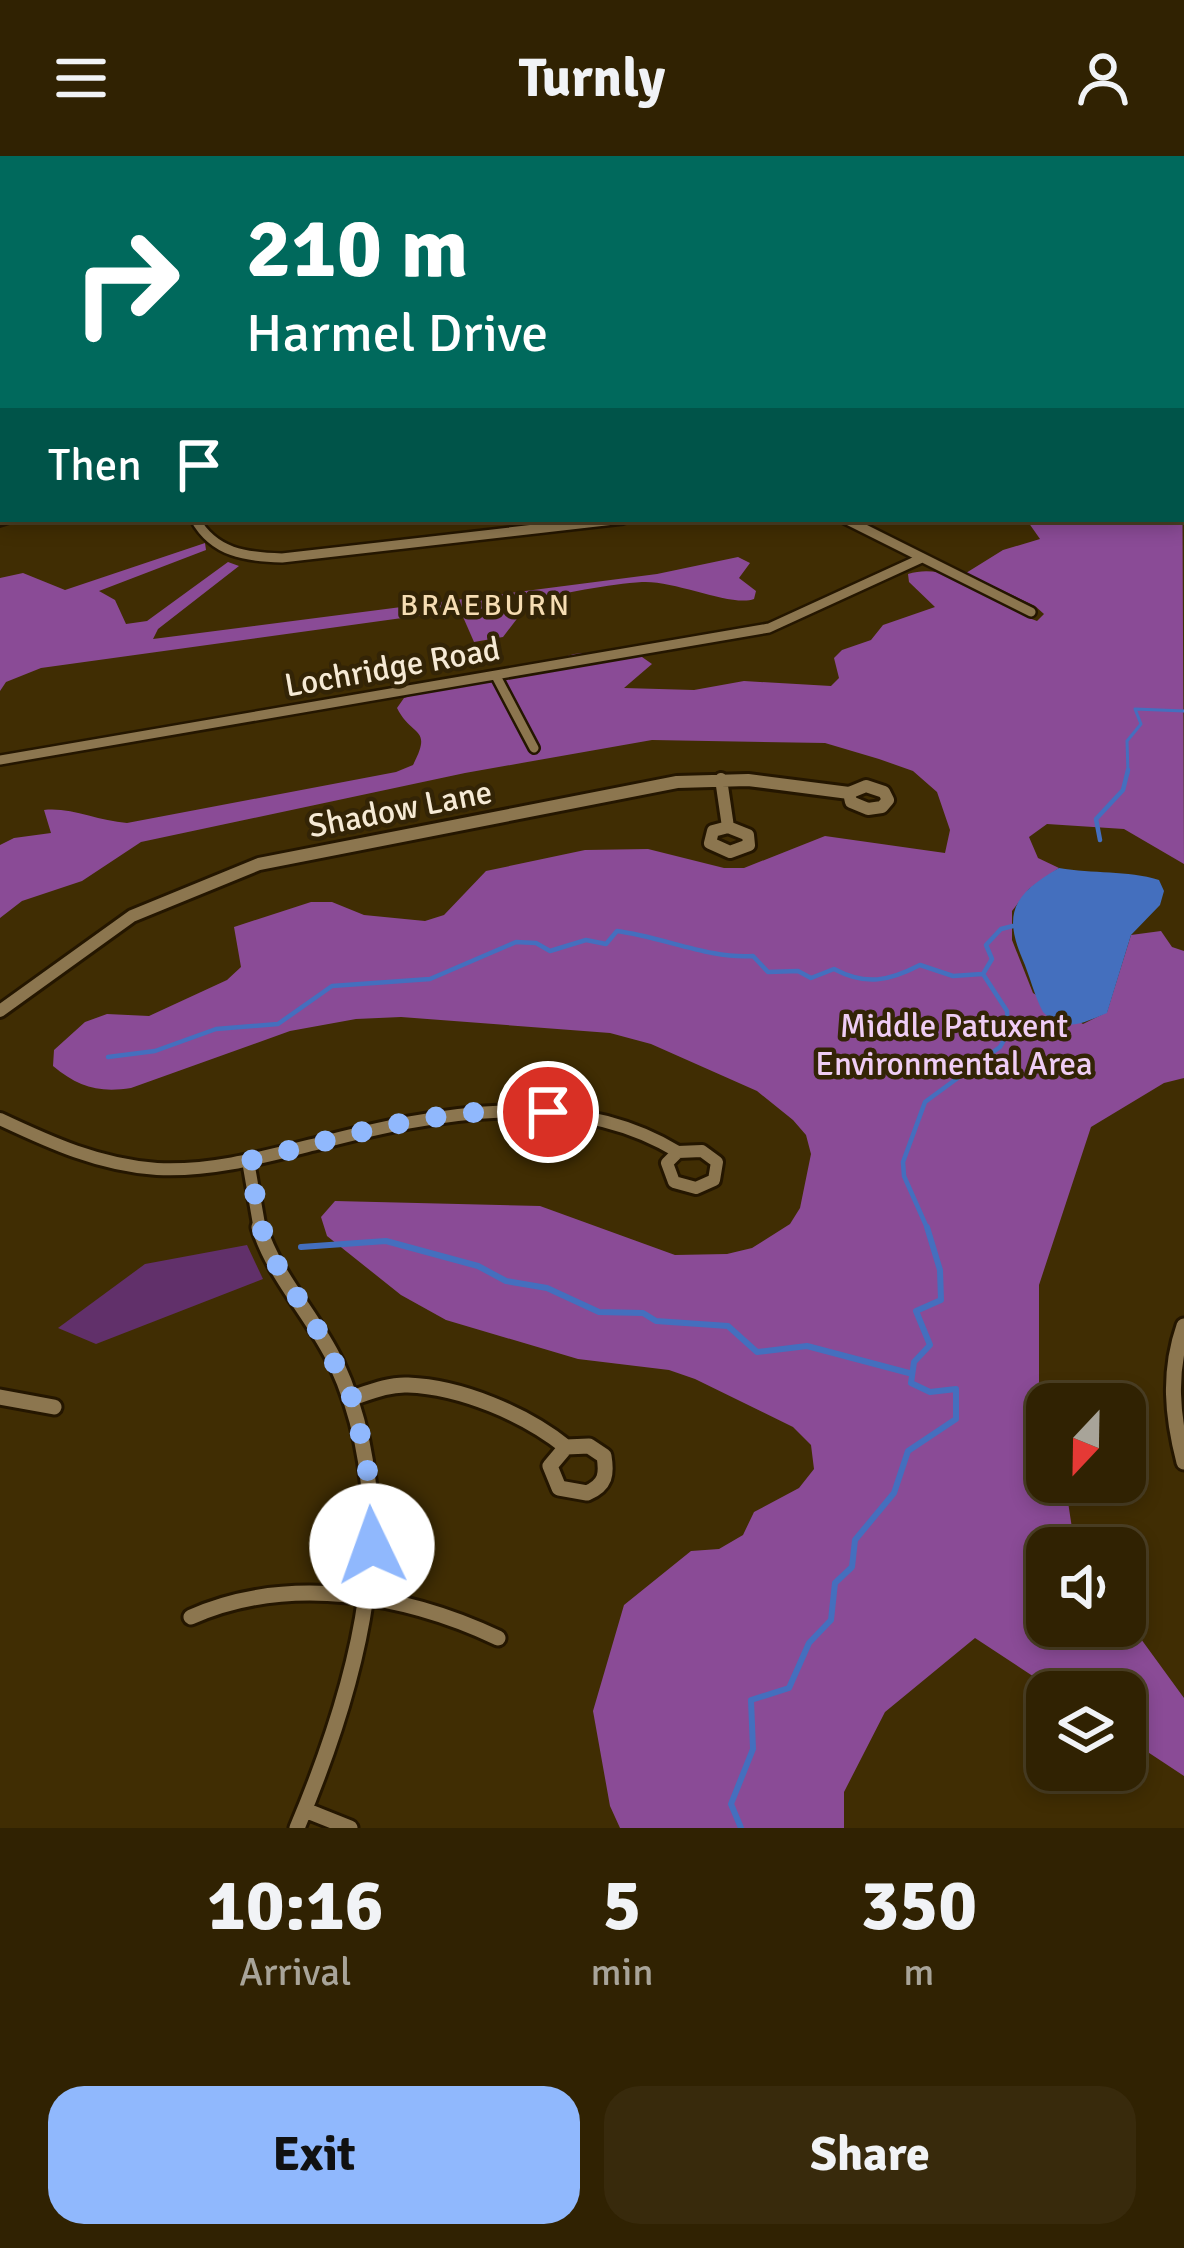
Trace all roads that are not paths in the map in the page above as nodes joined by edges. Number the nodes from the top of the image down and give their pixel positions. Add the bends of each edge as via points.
1 (197, 522) edge
2 (596, 522) edge
3 (851, 522) edge
4 (922, 558) junction
5 (1031, 613) dead end
6 (496, 676) junction
7 (534, 748) dead end
8 (0, 760) edge
9 (721, 779) junction
10 (849, 793) dead end
11 (728, 826) dead end
12 (0, 1011) edge
13 (0, 1119) edge
14 (678, 1152) dead end
15 (248, 1161) junction
16 (1184, 1326) edge
17 (0, 1397) edge
18 (352, 1398) junction
19 (54, 1408) dead end
20 (566, 1447) dead end
21 (1184, 1462) edge
22 (366, 1598) junction
23 (190, 1617) dead end
24 (498, 1638) dead end
25 (301, 1819) edge
26 (350, 1828) edge

1 - 2 street via 218,547 269,558
3 - 4 street
4 - 5 street
4 - 6 street, Lochridge Road via 769,628
6 - 7 street
6 - 8 street, Lochridge Road
9 - 10 street, Shadow Lane
9 - 11 street
9 - 12 street, Shadow Lane via 316,850 244,870 133,916
13 - 15 street via 76,1155 133,1167
14 - 15 street via 647,1133 594,1119 504,1109 404,1121
15 - 18 street via 266,1247
16 - 21 street via 1173,1406
17 - 19 street
18 - 20 street via 386,1387 428,1388 534,1425
18 - 22 street via 370,1502
22 - 23 street via 252,1595
22 - 24 street via 433,1610
22 - 25 street via 338,1722
25 - 26 street

